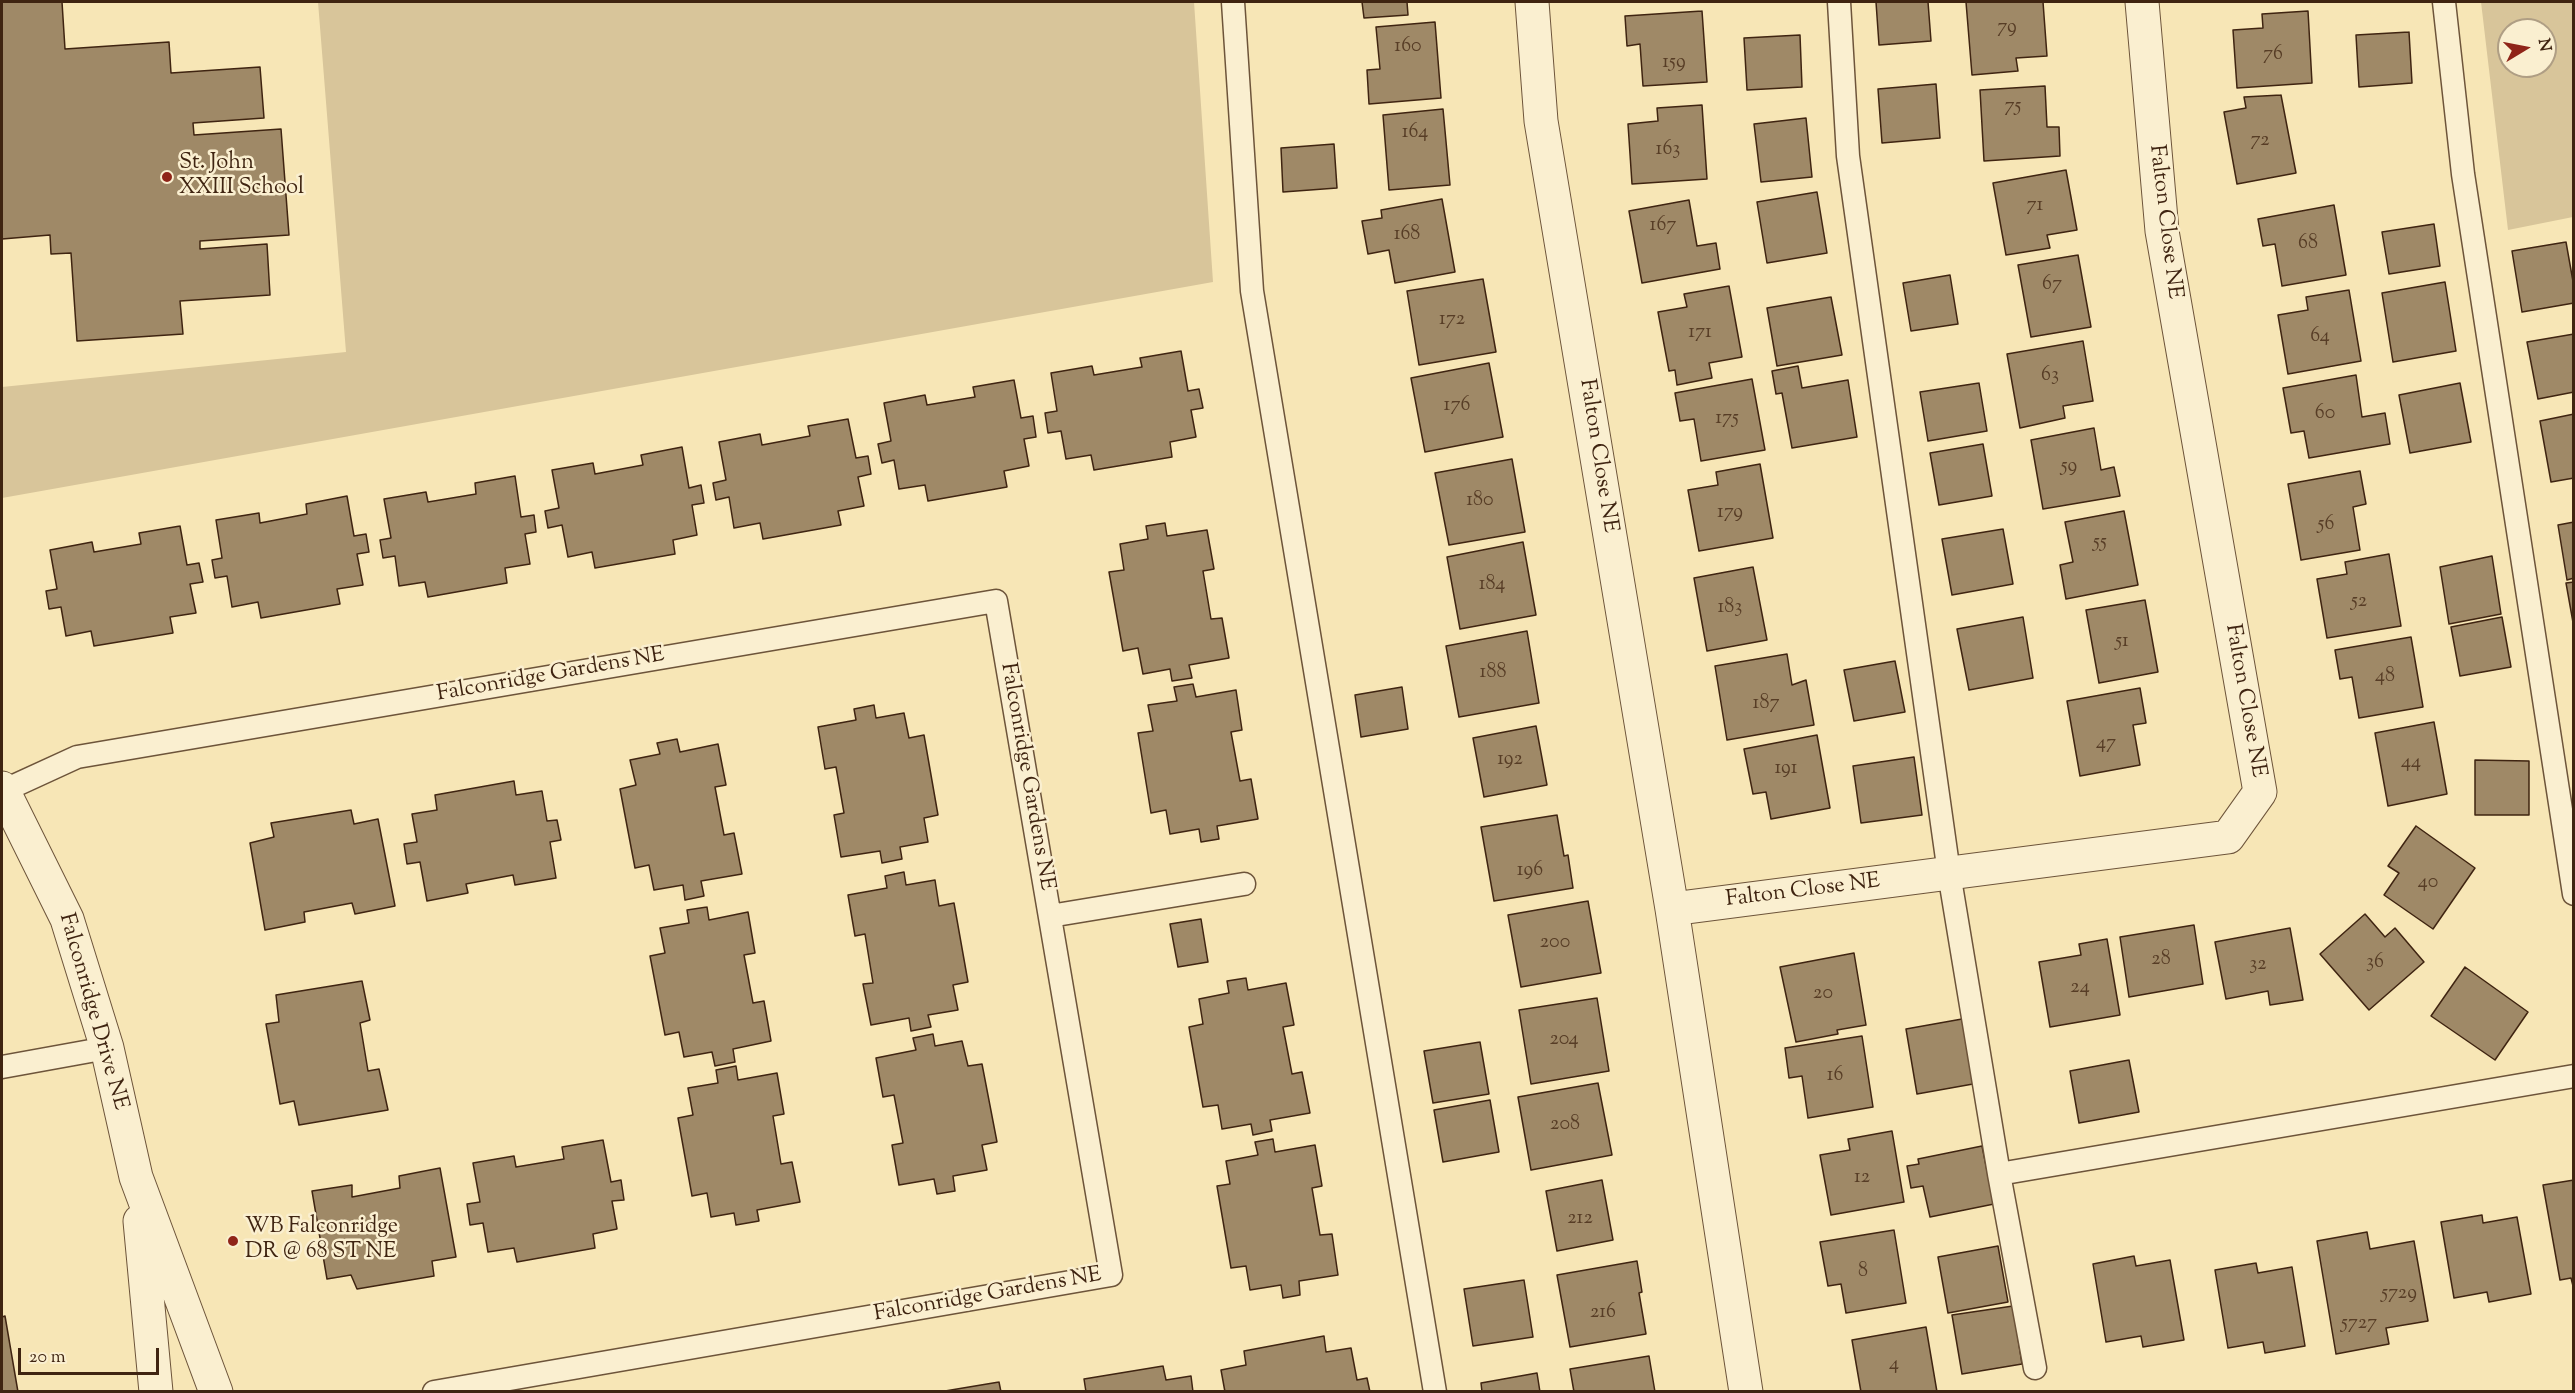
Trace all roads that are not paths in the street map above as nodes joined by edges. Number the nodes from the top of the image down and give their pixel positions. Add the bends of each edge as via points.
1 (1233, 2) edge
2 (1532, 2) edge
3 (1839, 2) edge
4 (2142, 2) edge
5 (2444, 2) edge
6 (2, 790) edge
7 (1949, 873) junction
8 (1244, 884) dead end
9 (2574, 894) edge
10 (1672, 909) junction
11 (1050, 916) junction
12 (107, 1048) junction
13 (2, 1066) edge
14 (2574, 1076) edge
15 (1999, 1174) junction
16 (136, 1177) junction
17 (2035, 1368) dead end
18 (156, 1392) edge
19 (216, 1392) edge
20 (434, 1392) edge
21 (1435, 1392) edge
22 (1746, 1392) edge

1 - 21 lane via 1252,291
2 - 10 street, Falton Close NE via 1540,121
3 - 7 lane via 1848,156
4 - 7 street, Falton Close NE via 2162,231 2260,792 2228,837
5 - 9 lane via 2463,174
6 - 11 lane, Falconridge Gardens NE via 76,757 996,601
6 - 12 street, Falconridge Drive NE via 67,919
7 - 10 street, Falton Close NE
7 - 15 lane
8 - 11 lane
10 - 22 street, Falton Close NE
11 - 20 lane, Falconridge Gardens NE via 1111,1275
12 - 13 lane
12 - 16 street, Falconridge Drive NE
14 - 15 lane
15 - 17 lane
16 - 18 street, Falconridge Drive NE
16 - 19 street, Falconridge Drive NE

